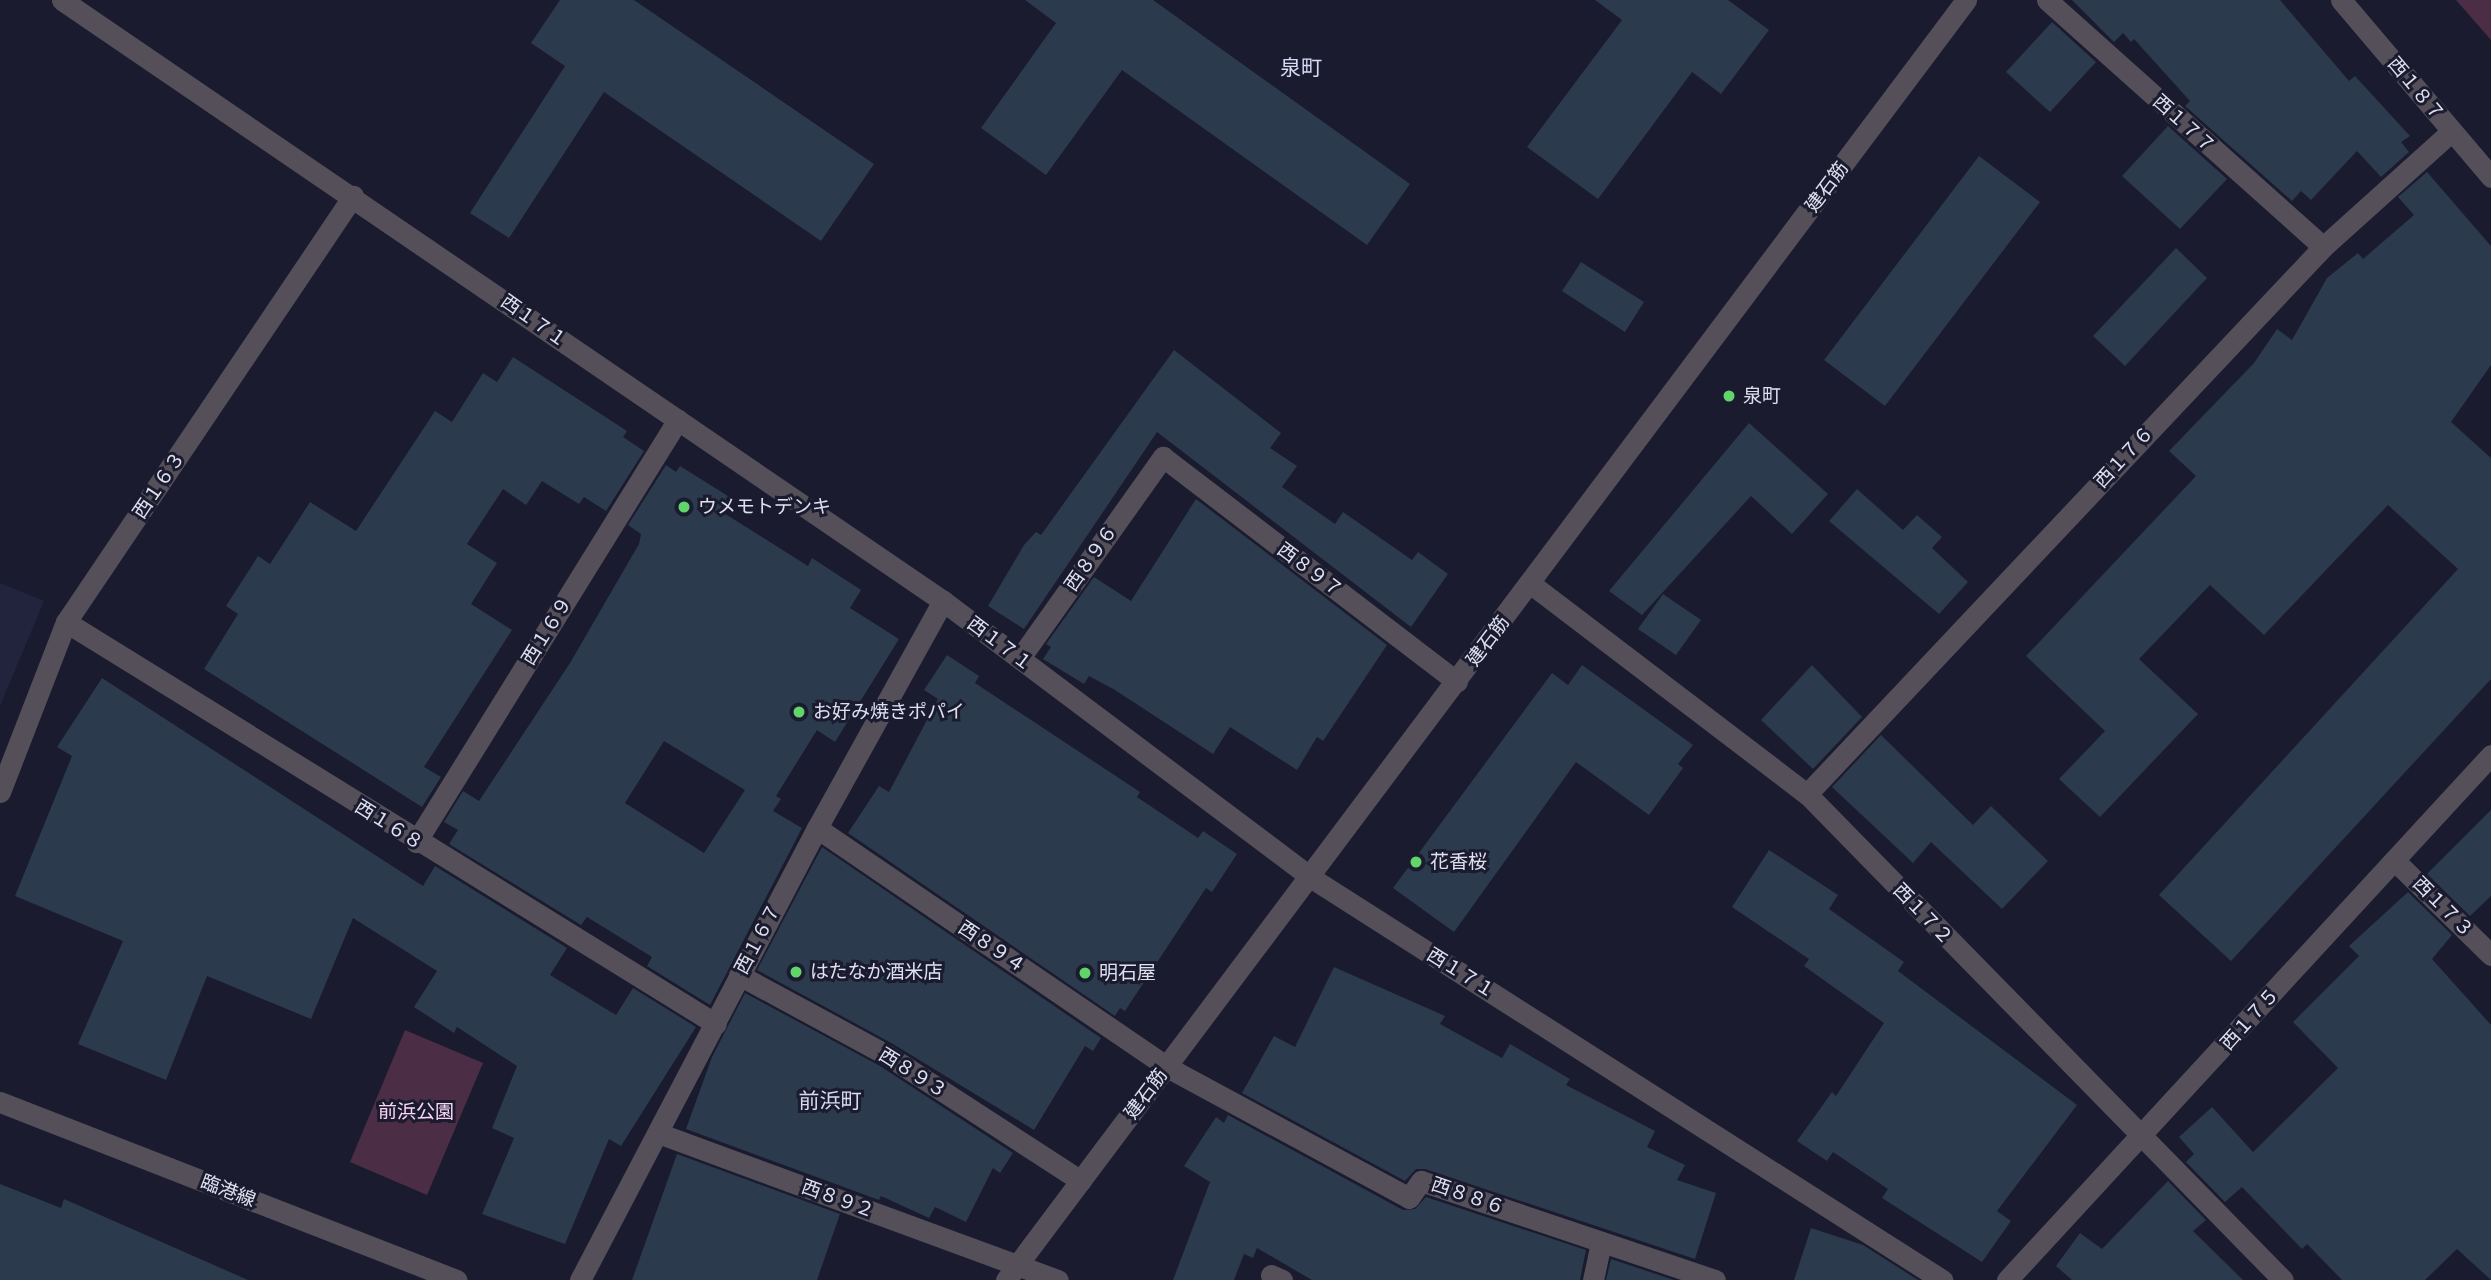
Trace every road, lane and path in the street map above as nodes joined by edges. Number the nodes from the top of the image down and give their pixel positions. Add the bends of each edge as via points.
1 (62, 0) edge
2 (1966, 0) edge
3 (2046, 0) edge
4 (2341, 0) edge
5 (2452, 131) junction
6 (2491, 177) edge
7 (353, 196) junction
8 (2323, 247) junction
9 (678, 420) junction
10 (1163, 457) joint
11 (1531, 584) junction
12 (943, 601) junction
13 (66, 622) junction
14 (1020, 658) junction
15 (1457, 682) junction
16 (2491, 755) edge
17 (0, 792) edge
18 (1807, 794) junction
19 (817, 828) junction
20 (416, 842) junction
21 (2394, 860) junction
22 (1310, 877) junction
23 (2491, 955) edge
24 (739, 975) junction
25 (716, 1024) junction
26 (1167, 1067) junction
27 (0, 1102) edge
28 (658, 1133) junction
29 (2142, 1138) junction
30 (1081, 1181) junction
31 (1601, 1242) junction
32 (1012, 1273) edge
33 (456, 1280) edge
34 (580, 1280) edge
35 (1058, 1280) edge
36 (1593, 1280) edge
37 (1715, 1280) edge
38 (1942, 1280) edge
39 (2007, 1280) edge
40 (2283, 1280) edge

1 - 7 street, 西１７１
2 - 11 street, 建石筋
3 - 8 street, 西１７７
4 - 5 street, 西１８７
5 - 6 street, 西１８７
5 - 8 street, 西１７６
7 - 9 street, 西１７１
7 - 13 street, 西１６３
8 - 18 street, 西１７６
9 - 12 street, 西１７１
9 - 20 street, 西１６９
10 - 14 street, 西８９６
10 - 15 street, 西８９７
11 - 15 street, 建石筋
11 - 18 street, 西１７２
12 - 14 street, 西１７１
12 - 19 street, 西１６７
13 - 17 street, 西１６３
13 - 20 street, 西１６８
14 - 22 street, 西１７１
15 - 22 street, 建石筋
16 - 21 street, 西１７５
18 - 29 street, 西１７２
19 - 24 street, 西１６７
19 - 26 street, 西８９４
20 - 25 street, 西１６８
21 - 23 street, 西１７３
21 - 29 street, 西１７５
22 - 26 street, 建石筋
22 - 38 street, 西１７１
24 - 25 street, 西１６７
24 - 30 street, 西８９３ via 887,1055
25 - 28 street, 西１６７
26 - 30 street, 建石筋
26 - 31 street, 西８８６ via 1409,1198 1421,1181
27 - 33 street, 臨港線
28 - 32 street, 西８９２
28 - 34 street, 西１６７
29 - 39 street, 西１７５
29 - 40 street, 西１７２
30 - 32 street, 建石筋
31 - 36 street
31 - 37 street, 西８８６
32 - 35 street, 西８９２

